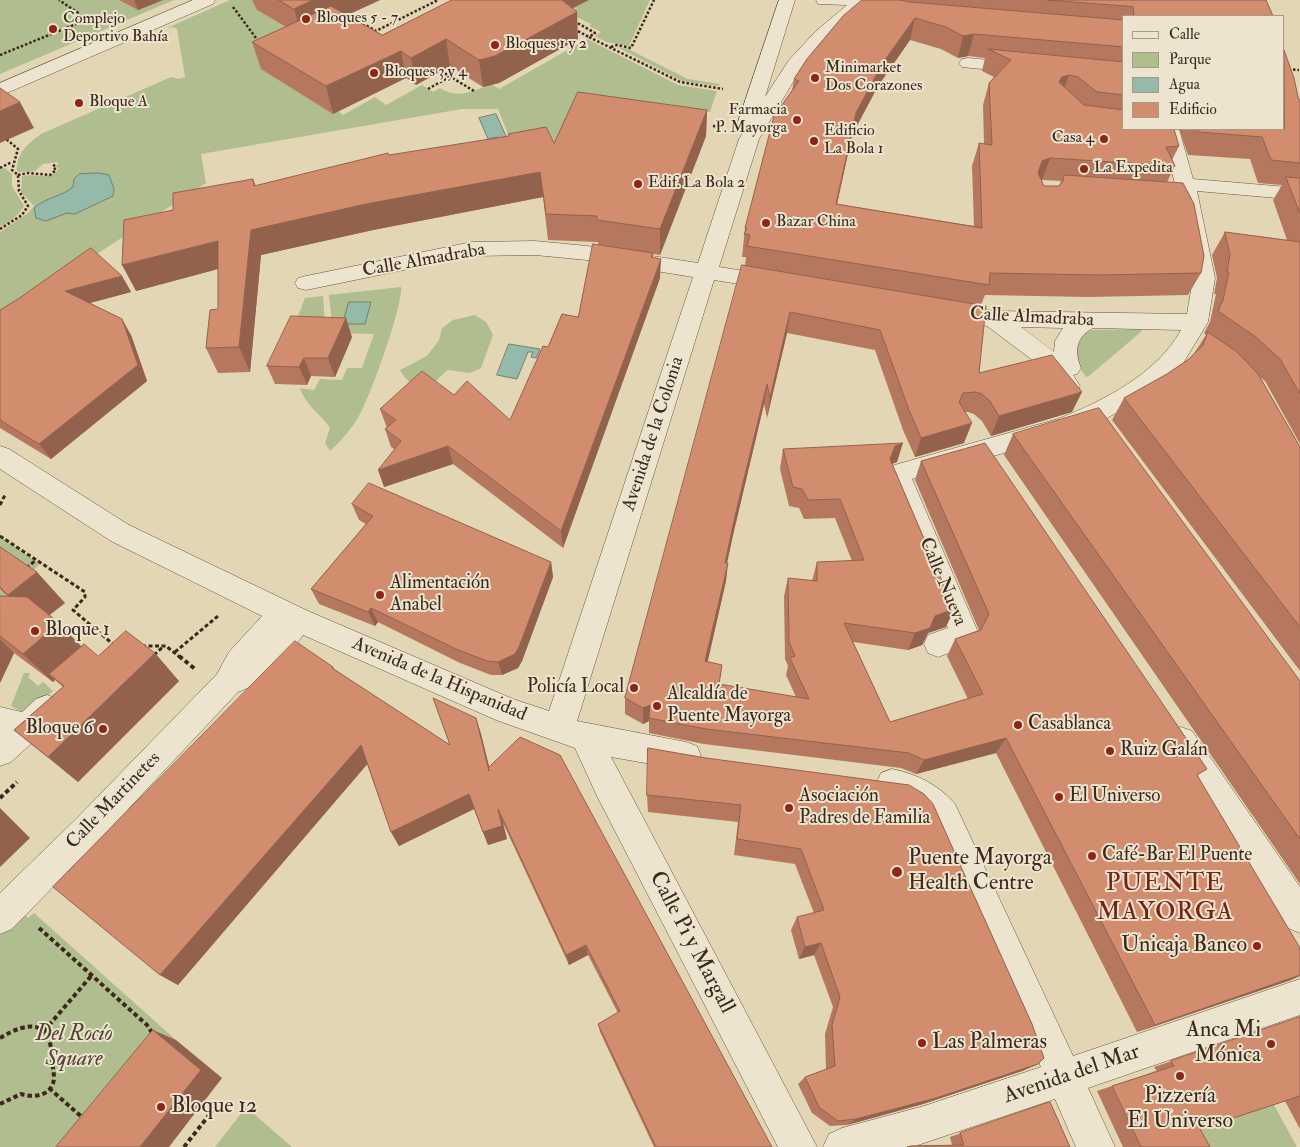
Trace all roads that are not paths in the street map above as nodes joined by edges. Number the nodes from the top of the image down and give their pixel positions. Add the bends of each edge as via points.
1 (207, 0) edge
2 (787, 0) edge
3 (824, 0) edge
4 (858, 4) edge
5 (968, 64) dead end
6 (1036, 70) edge
7 (0, 90) edge
8 (1169, 130) edge
9 (749, 139) junction
10 (1181, 193) junction
11 (1299, 194) edge
12 (706, 271) junction
13 (306, 282) dead end
14 (793, 286) edge
15 (929, 308) edge
16 (994, 319) junction
17 (1025, 320) junction
18 (1086, 322) junction
19 (1197, 335) junction
20 (1069, 368) junction
21 (1099, 423) junction
22 (976, 439) junction
23 (0, 456) edge
24 (1000, 474) edge
25 (291, 616) junction
26 (938, 644) dead end
27 (65, 692) edge
28 (1167, 720) edge
29 (14, 724) edge
30 (572, 733) junction
31 (0, 752) edge
32 (713, 761) edge
33 (862, 781) edge
34 (6, 910) edge
35 (1300, 916) edge
36 (1300, 998) edge
37 (1065, 1078) junction
38 (928, 1136) edge
39 (798, 1147) edge
40 (842, 1147) edge
41 (1096, 1147) edge

1 - 7 street
2 - 9 street, Avenida de la Colonia via 746,126
3 - 4 street
4 - 9 street, Avenida de la Colonia via 822,35 796,64
5 - 6 street
8 - 10 street
9 - 12 street, Avenida de la Colonia
10 - 11 street
10 - 19 street via 1204,278
12 - 13 street, Calle Almadraba via 587,253 518,248 472,250
12 - 14 street, Calle Almadraba
12 - 30 street, Avenida de la Colonia
15 - 16 street, Calle Almadraba
16 - 17 street, Calle Almadraba
16 - 21 street via 1052,362
17 - 18 street, Calle Almadraba
17 - 20 street via 1037,325 1058,358
18 - 19 street, Calle Almadraba
18 - 20 street via 1072,330 1064,350
19 - 21 street, Calle Nueva
20 - 21 street via 1093,403
21 - 22 street, Calle Nueva
22 - 24 street
22 - 26 street, Calle Nueva via 905,470 899,478 964,632
23 - 25 street, Avenida de la Hispanidad via 120,534
25 - 30 street, Avenida de la Hispanidad via 507,710
25 - 34 street, Calle Martinetes via 268,658 254,670 227,683
27 - 29 street
28 - 35 street
29 - 31 street
30 - 32 street, Avenida de la Hispanidad
30 - 39 street, Calle Pi y Margall via 608,785
33 - 37 street via 919,787 944,815
36 - 37 street, Avenida del Mar
37 - 38 street, Avenida del Mar
37 - 41 street
38 - 40 street, Avenida del Mar

